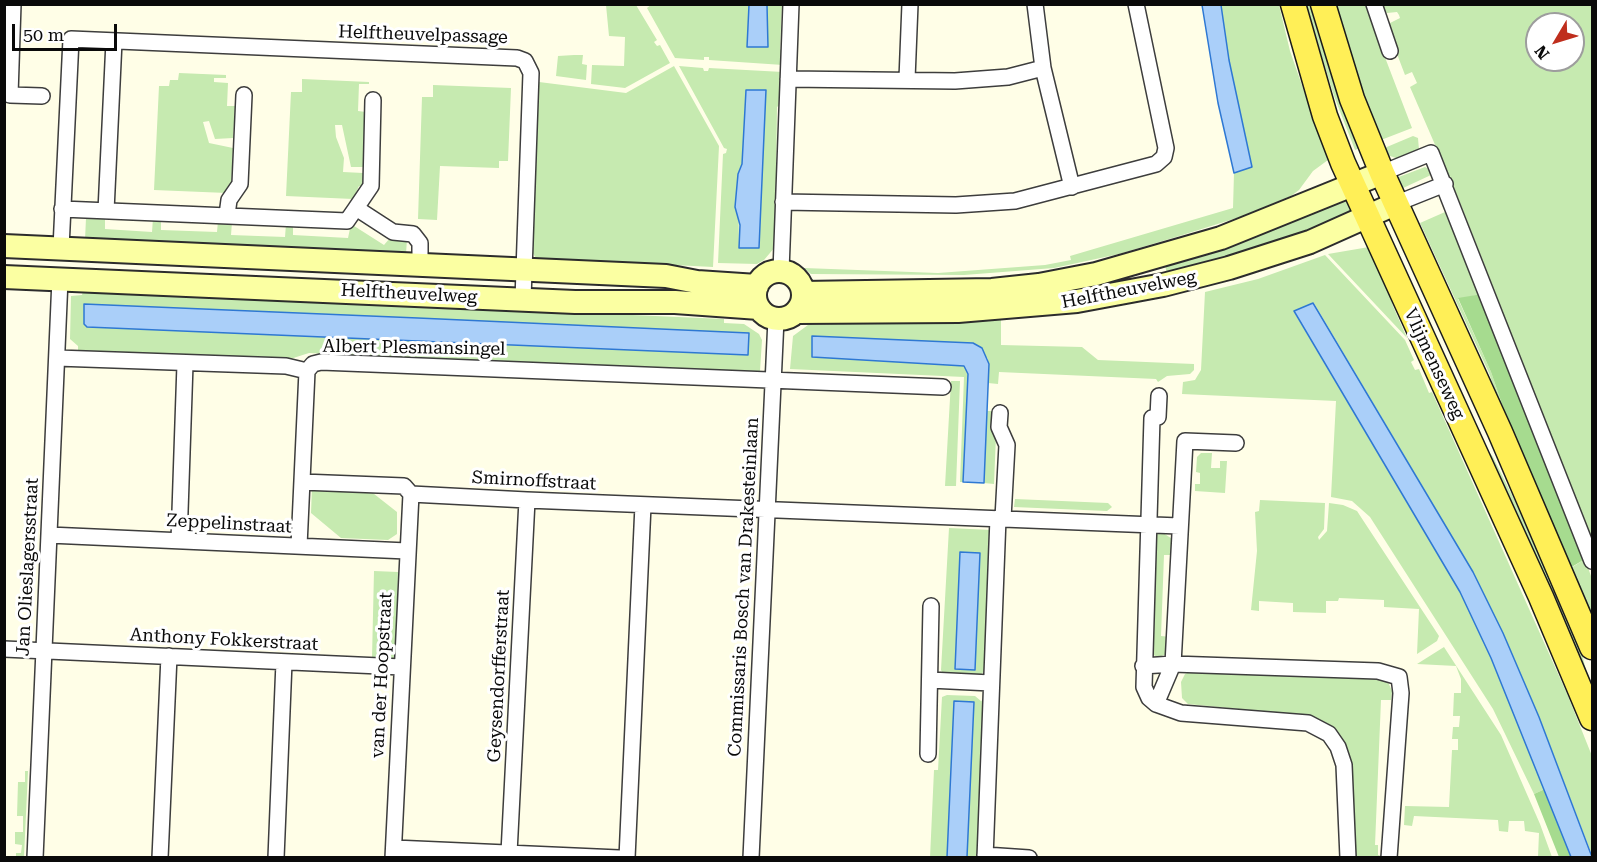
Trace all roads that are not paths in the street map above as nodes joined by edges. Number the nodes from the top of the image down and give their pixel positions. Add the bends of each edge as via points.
1 (791, 4) edge
2 (910, 4) edge
3 (1035, 4) edge
4 (1136, 4) edge
5 (1293, 4) edge
6 (1323, 4) edge
7 (1374, 4) edge
8 (10, 10) edge
9 (114, 41) junction
10 (1390, 51) dead end
11 (1043, 68) junction
12 (788, 79) junction
13 (907, 80) junction
14 (7, 84) edge
15 (244, 94) dead end
16 (42, 96) dead end
17 (374, 100) dead end
18 (1382, 173) junction
19 (1445, 184) junction
20 (1353, 186) junction
21 (1072, 187) junction
22 (783, 202) junction
23 (1395, 204) junction
24 (62, 208) junction
25 (356, 208) junction
26 (106, 210) junction
27 (227, 215) junction
28 (1368, 217) junction
29 (4, 246) edge
30 (61, 248) junction
31 (420, 265) junction
32 (523, 269) junction
33 (781, 272) junction
34 (4, 277) edge
35 (60, 279) junction
36 (523, 299) junction
37 (778, 304) junction
38 (57, 358) junction
39 (185, 364) junction
40 (307, 371) junction
41 (773, 379) junction
42 (943, 387) dead end
43 (1159, 396) dead end
44 (1000, 413) dead end
45 (1236, 443) dead end
46 (302, 482) junction
47 (411, 494) junction
48 (527, 500) junction
49 (643, 505) junction
50 (768, 509) junction
51 (1000, 518) junction
52 (1147, 525) junction
53 (1179, 526) junction
54 (49, 535) junction
55 (179, 541) junction
56 (299, 546) junction
57 (407, 551) junction
58 (1593, 561) edge
59 (931, 606) dead end
60 (1593, 647) edge
61 (4, 649) edge
62 (44, 651) junction
63 (169, 656) junction
64 (284, 662) junction
65 (1173, 664) junction
66 (1143, 666) junction
67 (402, 667) junction
68 (930, 680) junction
69 (991, 683) junction
70 (1156, 704) junction
71 (1593, 718) edge
72 (928, 754) dead end
73 (394, 853) edge
74 (509, 853) junction
75 (985, 856) edge
76 (572, 857) edge
77 (35, 858) edge
78 (160, 858) edge
79 (276, 858) edge
80 (619, 858) edge
81 (627, 858) edge
82 (751, 858) edge
83 (1029, 858) edge
84 (1348, 858) edge
85 (1389, 858) edge

1 - 12 street
2 - 13 street
3 - 11 street
4 - 21 street via 1166,148 1164,157 1156,164
5 - 20 main road, Vlijmenseweg via 1325,116
6 - 18 main road, Vlijmenseweg via 1352,99
7 - 10 street
8 - 14 street
9 - 24 street, Helftheuvelpassage via 71,39
9 - 26 street
9 - 32 street, Helftheuvelpassage via 525,61 531,73
11 - 13 street via 1008,77
11 - 21 street
12 - 13 street
12 - 22 street
14 - 16 street via 10,95
15 - 27 street via 240,184 229,200
17 - 25 street via 371,186
18 - 19 street, Helftheuvelweg via 1431,153
18 - 20 main road, Helftheuvelweg
18 - 23 main road, Vlijmenseweg
19 - 23 street, Helftheuvelweg
19 - 58 street
20 - 28 main road, Vlijmenseweg
20 - 37 main road, Helftheuvelweg via 1221,238 1096,274 992,290
21 - 22 street via 1015,201 956,205
22 - 33 street
23 - 28 main road, Helftheuvelweg
23 - 60 main road, Vlijmenseweg
24 - 26 street
24 - 30 street, Helftheuvelpassage
25 - 27 street via 347,221
25 - 31 street via 393,232 414,234 420,243
26 - 27 street
28 - 37 main road, Helftheuvelweg via 1310,242 1229,268 1077,301 958,311
28 - 71 main road, Vlijmenseweg
29 - 30 main road, Helftheuvelweg
30 - 31 main road, Helftheuvelweg
30 - 35 main road
31 - 32 main road, Helftheuvelweg
32 - 36 street, Helftheuvelpassage
32 - 37 main road, Helftheuvelweg via 666,276
33 - 37 main road via 767,275
33 - 37 main road via 796,278
34 - 35 main road, Helftheuvelweg
35 - 36 main road, Helftheuvelweg
35 - 38 street, Jan Olieslagersstraat
36 - 37 main road, Helftheuvelweg
37 - 41 street, Commissaris Bosch van Drakesteinlaan
38 - 39 street, Albert Plesmansingel
38 - 54 street, Jan Olieslagersstraat
39 - 40 street, Albert Plesmansingel via 286,366
39 - 55 street
40 - 41 street, Albert Plesmansingel via 321,362
40 - 46 street
41 - 42 street, Albert Plesmansingel
41 - 50 street, Commissaris Bosch van Drakesteinlaan
43 - 52 street via 1158,417 1152,418
44 - 51 street via 999,427 1007,445
45 - 53 street via 1185,441
46 - 47 street, Smirnoffstraat via 404,486
46 - 56 street
47 - 48 street, Smirnoffstraat
47 - 57 street, van der Hoopstraat
48 - 49 street, Smirnoffstraat
48 - 74 street, Geysendorfferstraat
49 - 50 street, Smirnoffstraat
49 - 81 street
50 - 51 street, Smirnoffstraat
50 - 82 street, Commissaris Bosch van Drakesteinlaan
51 - 52 street, Smirnoffstraat
51 - 69 street
52 - 53 street, Smirnoffstraat
52 - 66 street
53 - 65 street
54 - 55 street, Zeppelinstraat
54 - 62 street, Jan Olieslagersstraat
55 - 56 street, Zeppelinstraat
56 - 57 street, Zeppelinstraat
57 - 67 street, van der Hoopstraat
59 - 68 street
61 - 62 street, Anthony Fokkerstraat
62 - 63 street, Anthony Fokkerstraat
62 - 77 street, Jan Olieslagersstraat
63 - 64 street, Anthony Fokkerstraat
63 - 78 street
64 - 67 street, Anthony Fokkerstraat
64 - 79 street
65 - 66 street
65 - 70 street
65 - 85 street via 1378,671 1399,677
66 - 70 street via 1144,687
67 - 73 street, van der Hoopstraat
68 - 69 street
68 - 72 street
69 - 75 street
70 - 84 street via 1181,713 1308,723 1329,734 1344,765
73 - 74 street
74 - 76 street
75 - 83 street
76 - 80 street

